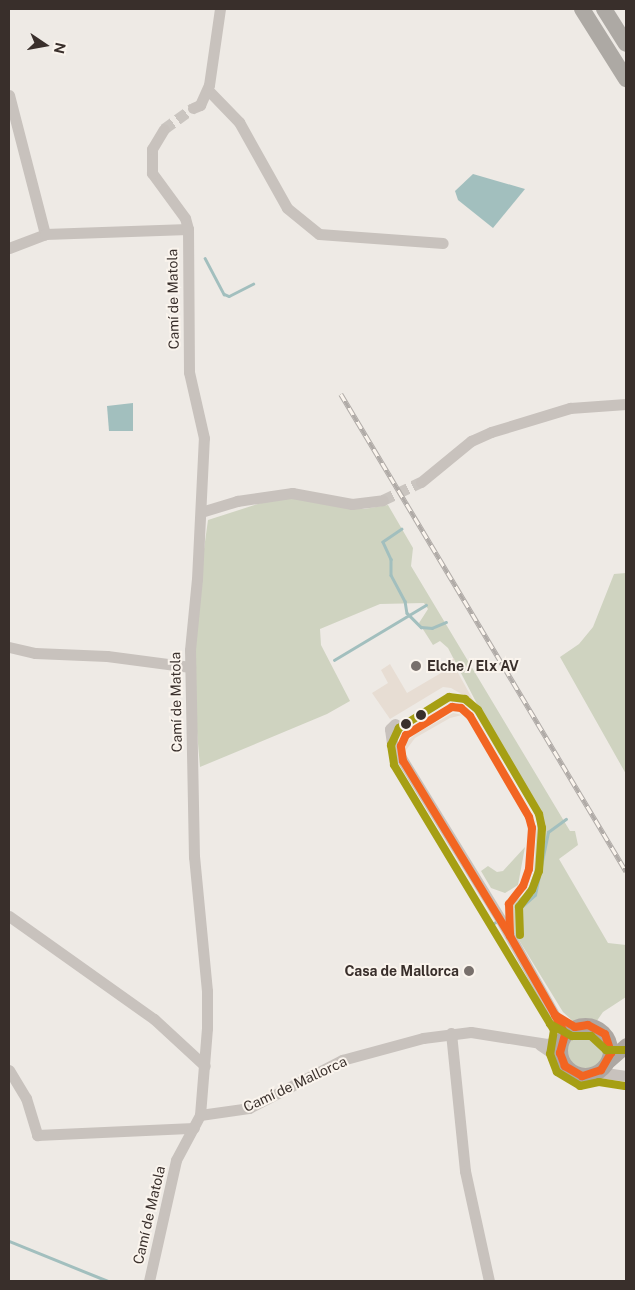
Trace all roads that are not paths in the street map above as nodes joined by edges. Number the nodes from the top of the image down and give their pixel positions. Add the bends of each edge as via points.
1 (220, 9) edge
2 (582, 9) edge
3 (604, 9) edge
4 (626, 44) edge
5 (626, 79) edge
6 (208, 90) junction
7 (9, 95) edge
8 (193, 108) tunnel mouth
9 (164, 129) tunnel mouth
10 (188, 229) junction
11 (45, 234) junction
12 (443, 243) dead end
13 (9, 248) edge
14 (623, 406) edge
15 (422, 482) tunnel mouth
16 (383, 500) tunnel mouth
17 (201, 512) junction
18 (9, 647) edge
19 (190, 668) junction
20 (395, 724) dead end
21 (9, 916) edge
22 (451, 1034) junction
23 (567, 1034) junction
24 (609, 1040) junction
25 (626, 1040) edge
26 (537, 1042) junction
27 (626, 1044) edge
28 (562, 1060) junction
29 (609, 1060) junction
30 (205, 1066) junction
31 (626, 1069) edge
32 (9, 1070) edge
33 (598, 1072) junction
34 (626, 1076) edge
35 (200, 1115) junction
36 (194, 1128) junction
37 (149, 1281) edge
38 (488, 1281) edge

1 - 6 street
2 - 5 highway
3 - 4 highway
6 - 8 street via 200,105
6 - 12 street via 239,122 287,208 319,234
7 - 11 street
9 - 10 street, Camí de Matola via 152,149 152,173 182,214
10 - 11 street
10 - 17 street, Camí de Matola via 189,372 204,438
11 - 13 street
14 - 15 street via 570,408 491,432 471,441
16 - 17 street via 352,504 292,493 237,501
17 - 19 street, Camí de Matola
18 - 19 street via 35,653 108,656
19 - 30 street, Camí de Matola via 194,857 207,992
20 - 23 street via 390,729 392,743
21 - 30 street via 154,1019
22 - 26 street, Camí de Mallorca via 489,1033
22 - 35 street, Camí de Mallorca via 423,1038 342,1060 249,1108
22 - 38 street via 465,1171
23 - 24 main road via 594,1026
23 - 26 street, Camí de Mallorca via 552,1044
23 - 28 main road
24 - 25 main road
24 - 29 main road
26 - 28 street, Camí de Mallorca
27 - 29 main road
28 - 33 main road via 576,1074 589,1076
29 - 31 street
29 - 33 main road
30 - 35 street, Camí de Matola
32 - 36 street via 26,1098 37,1135
33 - 34 street
35 - 36 street, Camí de Matola
36 - 37 street, Camí de Matola via 176,1160

